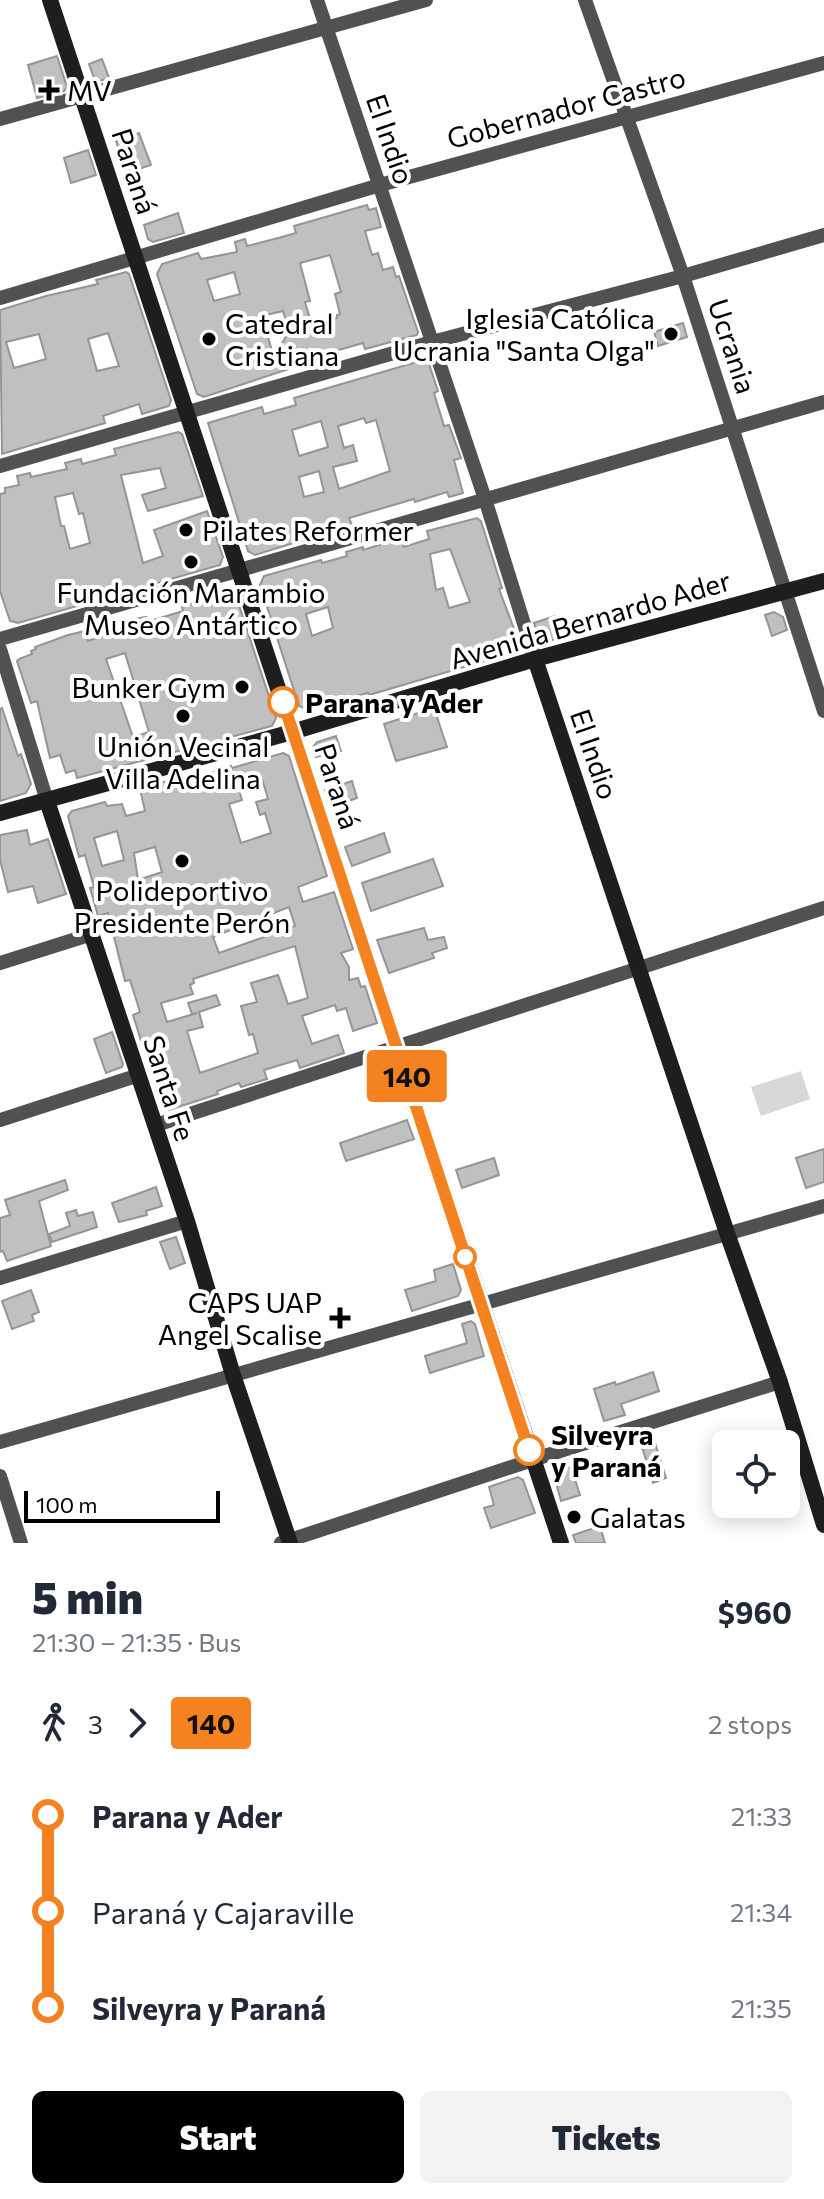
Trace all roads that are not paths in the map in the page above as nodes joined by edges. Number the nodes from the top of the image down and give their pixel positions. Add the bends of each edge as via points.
1 (50, 0) edge
2 (317, 0) edge
3 (426, 0) edge
4 (585, 0) edge
5 (326, 30) junction
6 (824, 63) edge
7 (82, 95) junction
8 (628, 116) junction
9 (0, 119) edge
10 (380, 185) junction
11 (824, 235) edge
12 (135, 257) junction
13 (683, 276) junction
14 (0, 298) edge
15 (432, 342) junction
16 (824, 402) edge
17 (186, 411) junction
18 (734, 430) junction
19 (0, 466) edge
20 (485, 499) junction
21 (240, 571) junction
22 (824, 581) edge
23 (785, 592) junction
24 (0, 639) edge
25 (0, 649) edge
26 (535, 659) junction
27 (824, 711) edge
28 (292, 732) junction
29 (47, 801) junction
30 (0, 813) edge
31 (824, 908) edge
32 (92, 934) junction
33 (0, 963) edge
34 (640, 968) junction
35 (397, 1047) junction
36 (139, 1075) junction
37 (0, 1120) edge
38 (156, 1125) junction
39 (824, 1206) edge
40 (187, 1221) junction
41 (727, 1233) junction
42 (0, 1278) edge
43 (481, 1305) junction
44 (233, 1375) junction
45 (780, 1382) junction
46 (0, 1442) edge
47 (532, 1460) junction
48 (0, 1476) edge
49 (824, 1525) edge
50 (287, 1542) edge
51 (21, 1543) edge
52 (561, 1543) edge

1 - 7 street, Paraná
2 - 5 street, El Indio
3 - 5 street
4 - 8 street, Ucrania
5 - 7 street
5 - 10 street, El Indio
6 - 8 street, Gobernador Castro
7 - 9 street
7 - 12 street, Paraná
8 - 10 street, Gobernador Castro
8 - 13 street, Ucrania
10 - 12 street, Gobernador Castro
10 - 15 street, El Indio
11 - 13 street
12 - 14 street, Gobernador Castro
12 - 17 street, Paraná
13 - 15 street
13 - 18 street, Ucrania
15 - 17 street
15 - 20 street, El Indio
16 - 18 street
17 - 19 street
17 - 21 street, Paraná
18 - 20 street
18 - 23 street, Ucrania
20 - 21 street
20 - 26 street, El Indio
21 - 24 street
21 - 28 street, Paraná
22 - 23 street, Avenida Bernardo Ader
23 - 26 street, Avenida Bernardo Ader
23 - 27 street, Ucrania
25 - 29 street, Santa Fe
26 - 28 street, Avenida Bernardo Ader
26 - 34 street, El Indio
28 - 29 street, Avenida Bernardo Ader
28 - 35 street, Paraná
29 - 30 street, Avenida Bernardo Ader
29 - 32 street, Santa Fe
31 - 34 street
32 - 33 street
32 - 36 street, Santa Fe
34 - 35 street
34 - 41 street, El Indio
35 - 38 street
35 - 43 street, Paraná
36 - 37 street
36 - 38 street, Santa Fe
38 - 40 street, Santa Fe
39 - 41 street
40 - 42 street
40 - 44 street, Santa Fe
41 - 43 street
41 - 45 street, El Indio
43 - 44 street
43 - 47 street, Paraná
44 - 46 street
44 - 50 street, Santa Fe
45 - 47 street
45 - 49 street, El Indio
47 - 50 street
47 - 52 street, Paraná
48 - 51 street

